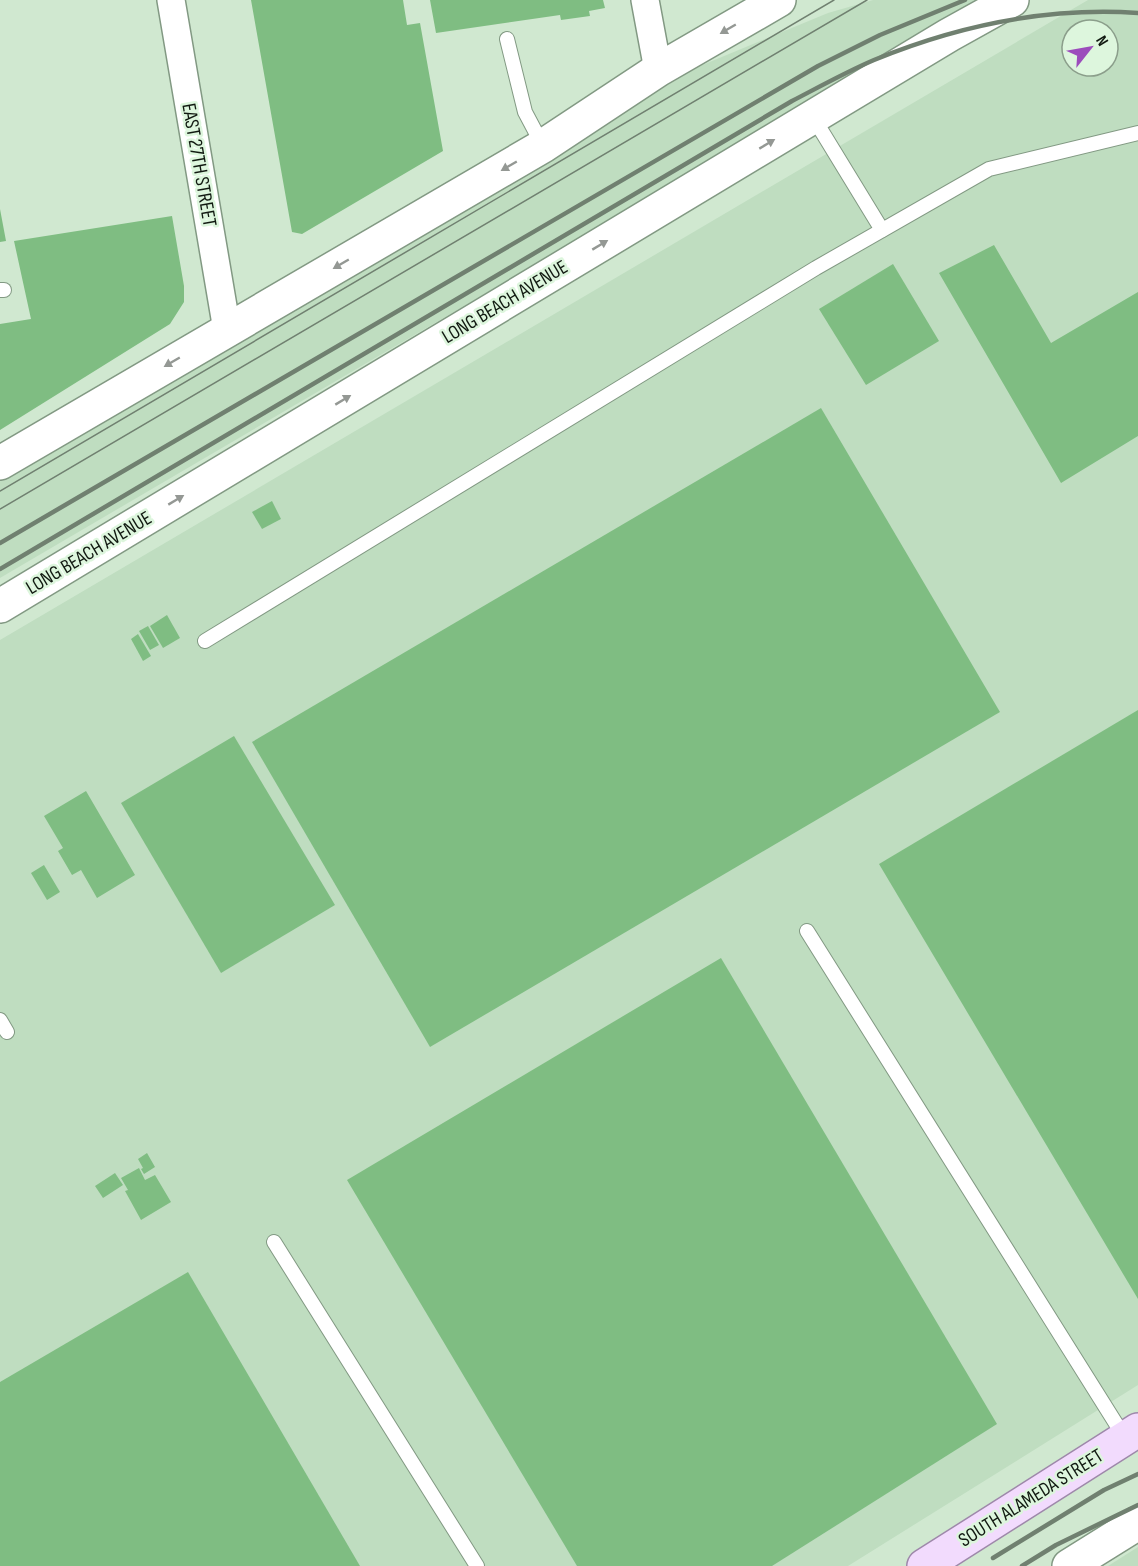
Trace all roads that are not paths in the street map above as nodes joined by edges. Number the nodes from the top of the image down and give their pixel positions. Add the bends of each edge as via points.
1 (171, 0) edge
2 (645, 0) edge
3 (779, 0) edge
4 (1012, 0) edge
5 (507, 39) dead end
6 (658, 70) junction
7 (813, 117) junction
8 (1138, 133) edge
9 (543, 146) junction
10 (882, 230) junction
11 (227, 330) junction
12 (0, 463) edge
13 (0, 606) edge
14 (205, 641) dead end
15 (807, 931) dead end
16 (274, 1242) dead end
17 (1132, 1434) edge
18 (1138, 1523) edge
19 (477, 1566) edge
20 (924, 1566) edge
21 (1069, 1566) edge

1 - 11 street, EAST 27TH STREET
2 - 6 street
3 -> 6 main road
4 - 7 main road, LONG BEACH AVENUE
5 - 9 lane via 525,112
6 - 9 main road
7 - 10 lane
13 -> 7 main road, LONG BEACH AVENUE
8 - 10 lane via 989,170
9 -> 11 main road
10 - 14 lane
11 -> 12 main road
15 - 17 lane
16 - 19 lane
17 - 20 main road, SOUTH ALAMEDA STREET
18 - 21 main road

